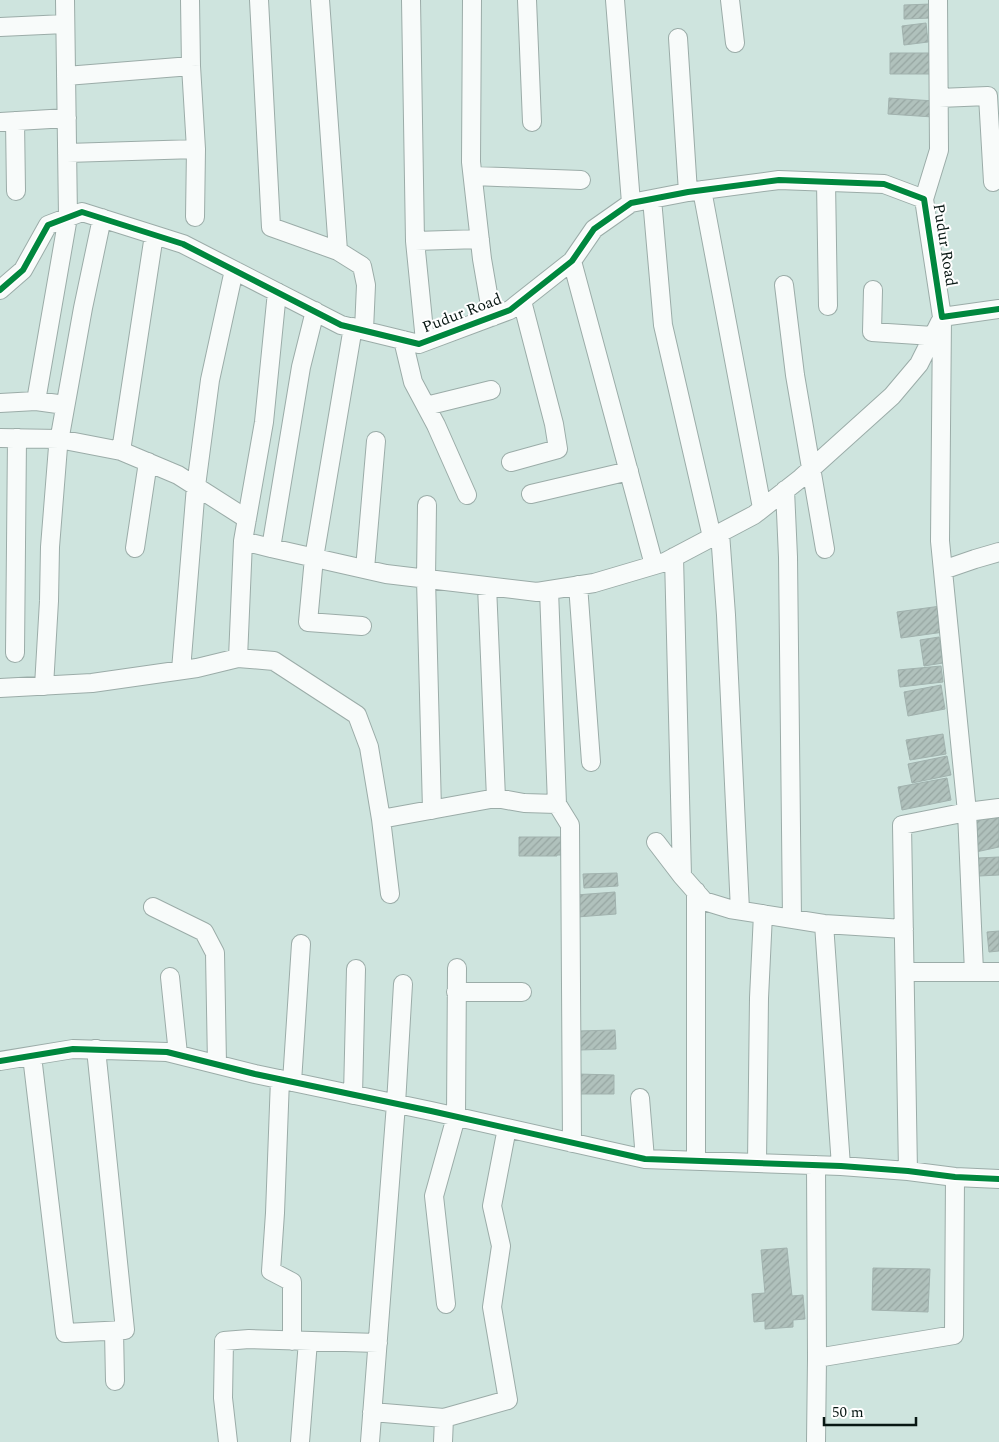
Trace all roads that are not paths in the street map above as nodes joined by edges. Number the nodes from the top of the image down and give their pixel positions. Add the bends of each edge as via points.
1 (64, 0) edge
2 (190, 0) edge
3 (259, 0) edge
4 (320, 0) edge
5 (412, 0) edge
6 (472, 0) edge
7 (527, 0) edge
8 (615, 0) edge
9 (730, 0) edge
10 (938, 0) edge
11 (0, 16) edge
12 (65, 24) junction
13 (0, 27) edge
14 (678, 38) dead end
15 (736, 43) dead end
16 (191, 66) junction
17 (66, 76) junction
18 (939, 98) junction
19 (67, 118) junction
20 (7, 122) edge
21 (532, 122) dead end
22 (196, 149) junction
23 (68, 153) junction
24 (473, 176) junction
25 (581, 180) dead end
26 (826, 182) junction
27 (993, 182) dead end
28 (16, 191) dead end
29 (695, 191) junction
30 (652, 199) junction
31 (924, 199) junction
32 (630, 203) junction
33 (68, 217) junction
34 (195, 217) dead end
35 (102, 218) junction
36 (154, 235) junction
37 (480, 239) junction
38 (414, 241) junction
39 (338, 251) junction
40 (572, 261) junction
41 (234, 270) junction
42 (784, 285) dead end
43 (0, 290) edge
44 (873, 290) dead end
45 (277, 292) junction
46 (522, 301) junction
47 (828, 306) dead end
48 (999, 309) edge
49 (314, 311) junction
50 (492, 317) junction
51 (942, 318) junction
52 (358, 329) junction
53 (933, 336) junction
54 (403, 340) junction
55 (425, 341) junction
56 (491, 390) dead end
57 (36, 401) junction
58 (0, 403) edge
59 (65, 406) junction
60 (426, 406) junction
61 (8, 438) edge
62 (59, 439) junction
63 (376, 441) dead end
64 (121, 451) junction
65 (148, 462) junction
66 (511, 462) dead end
67 (810, 470) junction
68 (629, 471) junction
69 (196, 486) junction
70 (785, 490) junction
71 (531, 494) dead end
72 (468, 495) dead end
73 (427, 504) dead end
74 (762, 508) junction
75 (247, 519) junction
76 (716, 535) junction
77 (244, 541) junction
78 (135, 548) dead end
79 (270, 548) junction
80 (825, 549) dead end
81 (999, 552) edge
82 (674, 557) junction
83 (314, 558) junction
84 (654, 565) junction
85 (365, 569) junction
86 (943, 570) junction
87 (426, 579) junction
88 (578, 585) junction
89 (487, 586) junction
90 (549, 590) junction
91 (362, 626) dead end
92 (15, 653) dead end
93 (238, 658) junction
94 (181, 670) junction
95 (44, 686) junction
96 (0, 688) edge
97 (591, 762) dead end
98 (496, 798) junction
99 (557, 804) junction
100 (999, 808) edge
101 (432, 810) junction
102 (967, 812) junction
103 (381, 819) junction
104 (656, 842) dead end
105 (682, 876) junction
106 (696, 891) junction
107 (390, 894) dead end
108 (153, 907) dead end
109 (740, 910) junction
110 (764, 914) junction
111 (792, 919) junction
112 (824, 924) junction
113 (904, 929) junction
114 (301, 944) dead end
115 (457, 968) dead end
116 (356, 969) dead end
117 (905, 972) junction
118 (974, 972) junction
119 (999, 972) edge
120 (170, 978) dead end
121 (403, 984) dead end
122 (456, 992) junction
123 (522, 992) dead end
124 (96, 1049) junction
125 (178, 1054) junction
126 (32, 1056) junction
127 (0, 1061) edge
128 (217, 1064) junction
129 (286, 1080) junction
130 (354, 1095) junction
131 (640, 1098) dead end
132 (396, 1104) junction
133 (456, 1117) junction
134 (507, 1128) junction
135 (572, 1143) junction
136 (645, 1159) junction
137 (696, 1161) junction
138 (756, 1163) junction
139 (816, 1165) junction
140 (841, 1166) junction
141 (908, 1171) junction
142 (954, 1177) junction
143 (999, 1179) edge
144 (446, 1304) dead end
145 (114, 1331) junction
146 (300, 1341) junction
147 (378, 1344) junction
148 (817, 1358) junction
149 (115, 1381) dead end
150 (372, 1412) junction
151 (444, 1418) junction
152 (228, 1442) edge
153 (300, 1442) edge
154 (370, 1442) edge
155 (443, 1442) edge
156 (816, 1442) edge

1 - 12 street
2 - 16 street
3 - 39 street via 271,227
4 - 39 street
5 - 38 street
6 - 24 street
7 - 21 street
8 - 32 street
9 - 15 street
10 - 18 street
11 - 13 street
12 - 13 street
12 - 17 street
14 - 29 street
16 - 17 street
16 - 22 street
17 - 19 street
18 - 27 street via 988,96
18 - 31 street via 939,150
19 - 20 street
19 - 23 street
20 - 28 street
22 - 23 street
22 - 34 street
23 - 33 street
24 - 25 street
24 - 37 street
26 - 29 street, Pudur Road via 778,180
26 - 31 street, Pudur Road via 884,184
26 - 47 street
29 - 30 street, Pudur Road
29 - 74 street
30 - 32 street, Pudur Road
30 - 76 street via 663,325
31 - 51 street, Pudur Road
32 - 40 street, Pudur Road via 594,229
33 - 35 street, Pudur Road via 82,212
33 - 43 street, Pudur Road via 48,225 23,270
33 - 57 street
35 - 36 street, Pudur Road
35 - 59 street
36 - 41 street, Pudur Road via 183,244
36 - 64 street
37 - 38 street
37 - 50 street
38 - 55 street
39 - 52 street via 362,266 366,285
40 - 46 street, Pudur Road
40 - 68 street
41 - 45 street, Pudur Road
41 - 69 street via 210,380
42 - 67 street
44 - 53 street via 872,332
45 - 49 street, Pudur Road
45 - 75 street via 264,422
46 - 50 street, Pudur Road
46 - 66 street via 558,449
48 - 51 street
49 - 52 street, Pudur Road
49 - 79 street
50 - 55 street, Pudur Road
51 - 53 street
51 - 86 street, Pudur Road via 940,541
52 - 54 street, Pudur Road
52 - 83 street
53 - 67 street via 919,364 892,396
54 - 55 street, Pudur Road via 419,344
54 - 60 street via 412,382
56 - 60 street
57 - 58 street
57 - 59 street
59 - 62 street
60 - 72 street
61 - 62 street
61 - 92 street
62 - 64 street
62 - 95 street
63 - 85 street
64 - 65 street
65 - 69 street
65 - 78 street
67 - 70 street
67 - 80 street
68 - 71 street
68 - 84 street
69 - 75 street
69 - 94 street
70 - 74 street
70 - 111 street
73 - 87 street
74 - 76 street
75 - 77 street
76 - 82 street
76 - 109 street via 726,615
77 - 79 street
77 - 93 street
79 - 83 street
81 - 86 street
82 - 84 street
82 - 105 street
83 - 85 street
83 - 91 street via 308,622
84 - 88 street
85 - 87 street
86 - 102 street, Pudur Road
87 - 89 street
87 - 101 street
88 - 90 street
88 - 97 street
89 - 90 street via 537,592
89 - 98 street
90 - 99 street
93 - 94 street
93 - 103 street via 274,661 357,715 369,747
94 - 95 street via 92,683
95 - 96 street
98 - 99 street
98 - 101 street
99 - 135 street via 570,825
100 - 102 street
101 - 103 street
102 - 113 street via 902,825
102 - 118 street, Pudur Road
103 - 107 street
104 - 105 street
105 - 106 street
106 - 109 street via 704,901
106 - 137 street
108 - 128 street via 204,932 215,953
109 - 110 street
110 - 111 street
110 - 138 street
111 - 112 street
112 - 113 street
112 - 140 street
113 - 117 street
114 - 129 street
115 - 122 street
116 - 130 street
117 - 118 street
117 - 141 street
118 - 119 street
120 - 125 street
121 - 132 street
122 - 123 street
122 - 133 street
124 - 125 street
124 - 126 street via 73,1049
124 - 145 street via 125,1330
125 - 128 street
126 - 127 street
126 - 145 street via 65,1333
128 - 129 street
129 - 130 street
129 - 146 street via 271,1271 292,1282
130 - 132 street
131 - 136 street
132 - 133 street
132 - 147 street
133 - 134 street
133 - 144 street via 434,1196
134 - 135 street
134 - 151 street via 492,1206 501,1246 492,1307 508,1400
135 - 136 street
136 - 137 street
137 - 138 street
138 - 139 street
139 - 140 street
139 - 148 street
140 - 141 street
141 - 142 street
142 - 143 street
142 - 148 street via 954,1335
145 - 149 street
146 - 147 street
146 - 152 street via 224,1341 223,1398
146 - 153 street
147 - 150 street
148 - 156 street
150 - 151 street
150 - 154 street
151 - 155 street

